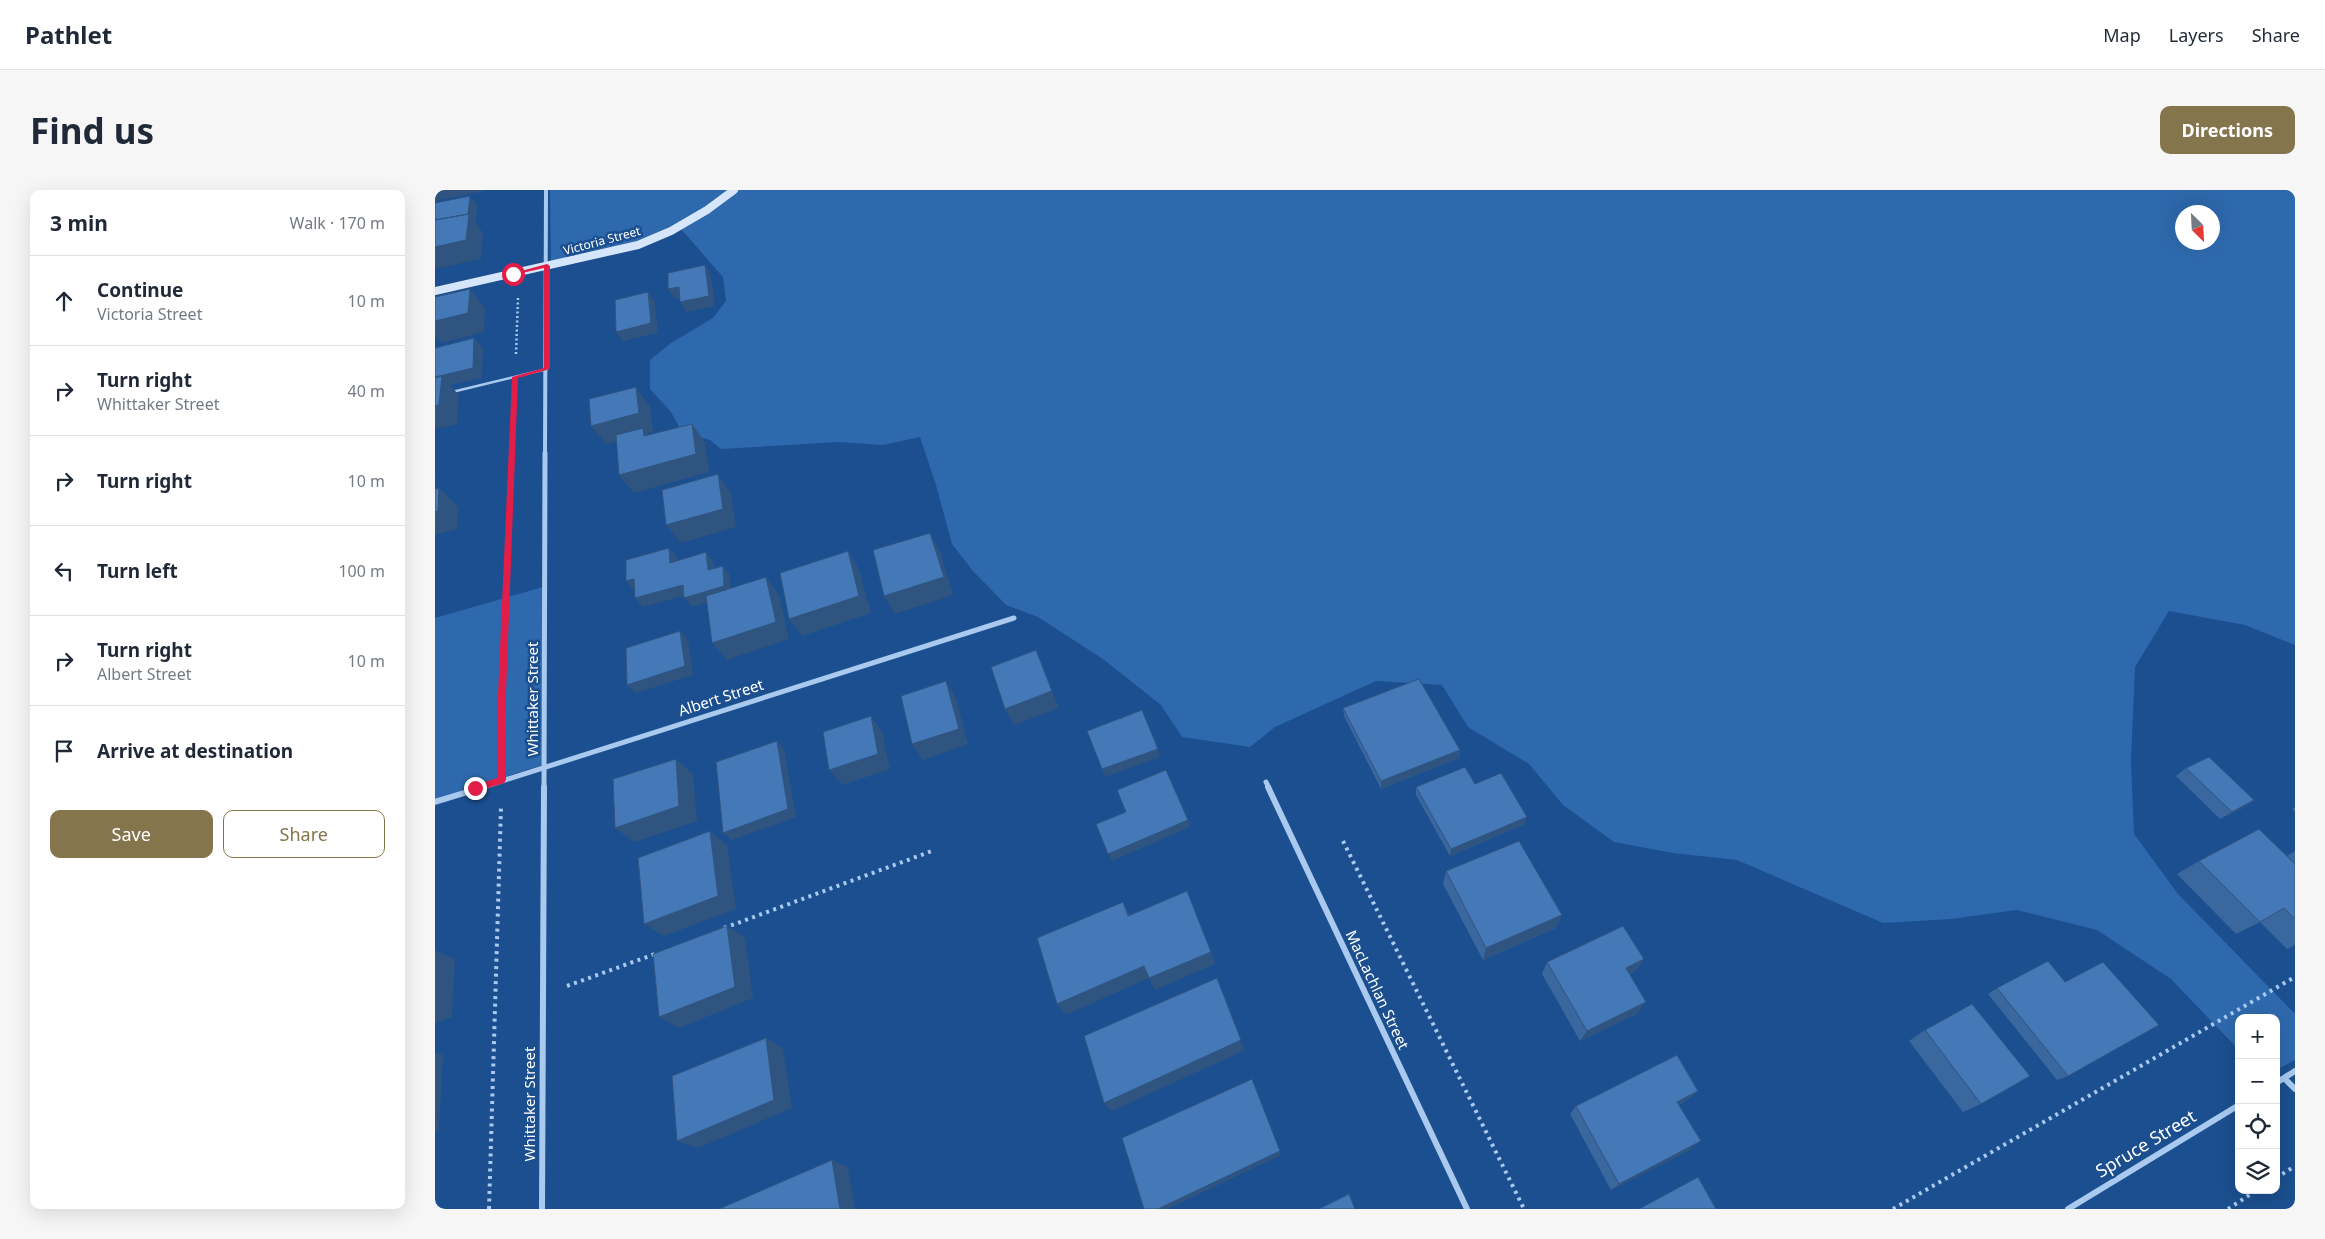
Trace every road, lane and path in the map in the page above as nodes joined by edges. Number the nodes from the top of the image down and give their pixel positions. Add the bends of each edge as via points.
1 (546, 190) edge
2 (734, 190) edge
3 (547, 266) junction
4 (435, 290) edge
5 (513, 290) dead end
6 (547, 369) junction
7 (515, 377) junction
8 (444, 394) edge
9 (1014, 618) dead end
10 (545, 766) junction
11 (501, 780) junction
12 (1266, 782) dead end
13 (435, 802) edge
14 (1343, 841) dead end
15 (933, 851) dead end
16 (719, 930) edge
17 (664, 950) edge
18 (2295, 977) edge
19 (543, 995) junction
20 (2295, 1071) edge
21 (2284, 1078) junction
22 (2280, 1080) edge
23 (2295, 1089) edge
24 (2235, 1107) edge
25 (2295, 1166) edge
26 (2280, 1175) edge
27 (2251, 1194) edge
28 (489, 1209) edge
29 (542, 1209) edge
30 (1467, 1209) edge
31 (1524, 1209) edge
32 (1893, 1209) edge
33 (2068, 1209) edge
34 (2228, 1209) edge

1 - 3 street, Whittaker Street
2 - 3 street, Victoria Street via 671,231 638,245
3 - 4 street, Victoria Street
3 - 6 street, Whittaker Street
5 - 7 path via 518,296
6 - 7 lane
6 - 10 street, Whittaker Street
7 - 8 lane
7 - 11 path
9 - 10 street, Albert Street
10 - 11 street, Albert Street
10 - 19 street, Whittaker Street
11 - 13 street, Albert Street
11 - 28 path
12 - 30 street, MacLachlan Street
14 - 31 path
15 - 16 path
17 - 19 path
18 - 32 path
19 - 29 street, Whittaker Street
20 - 21 street
21 - 22 street
21 - 23 street
24 - 33 street, Spruce Street
25 - 26 path
27 - 34 path

